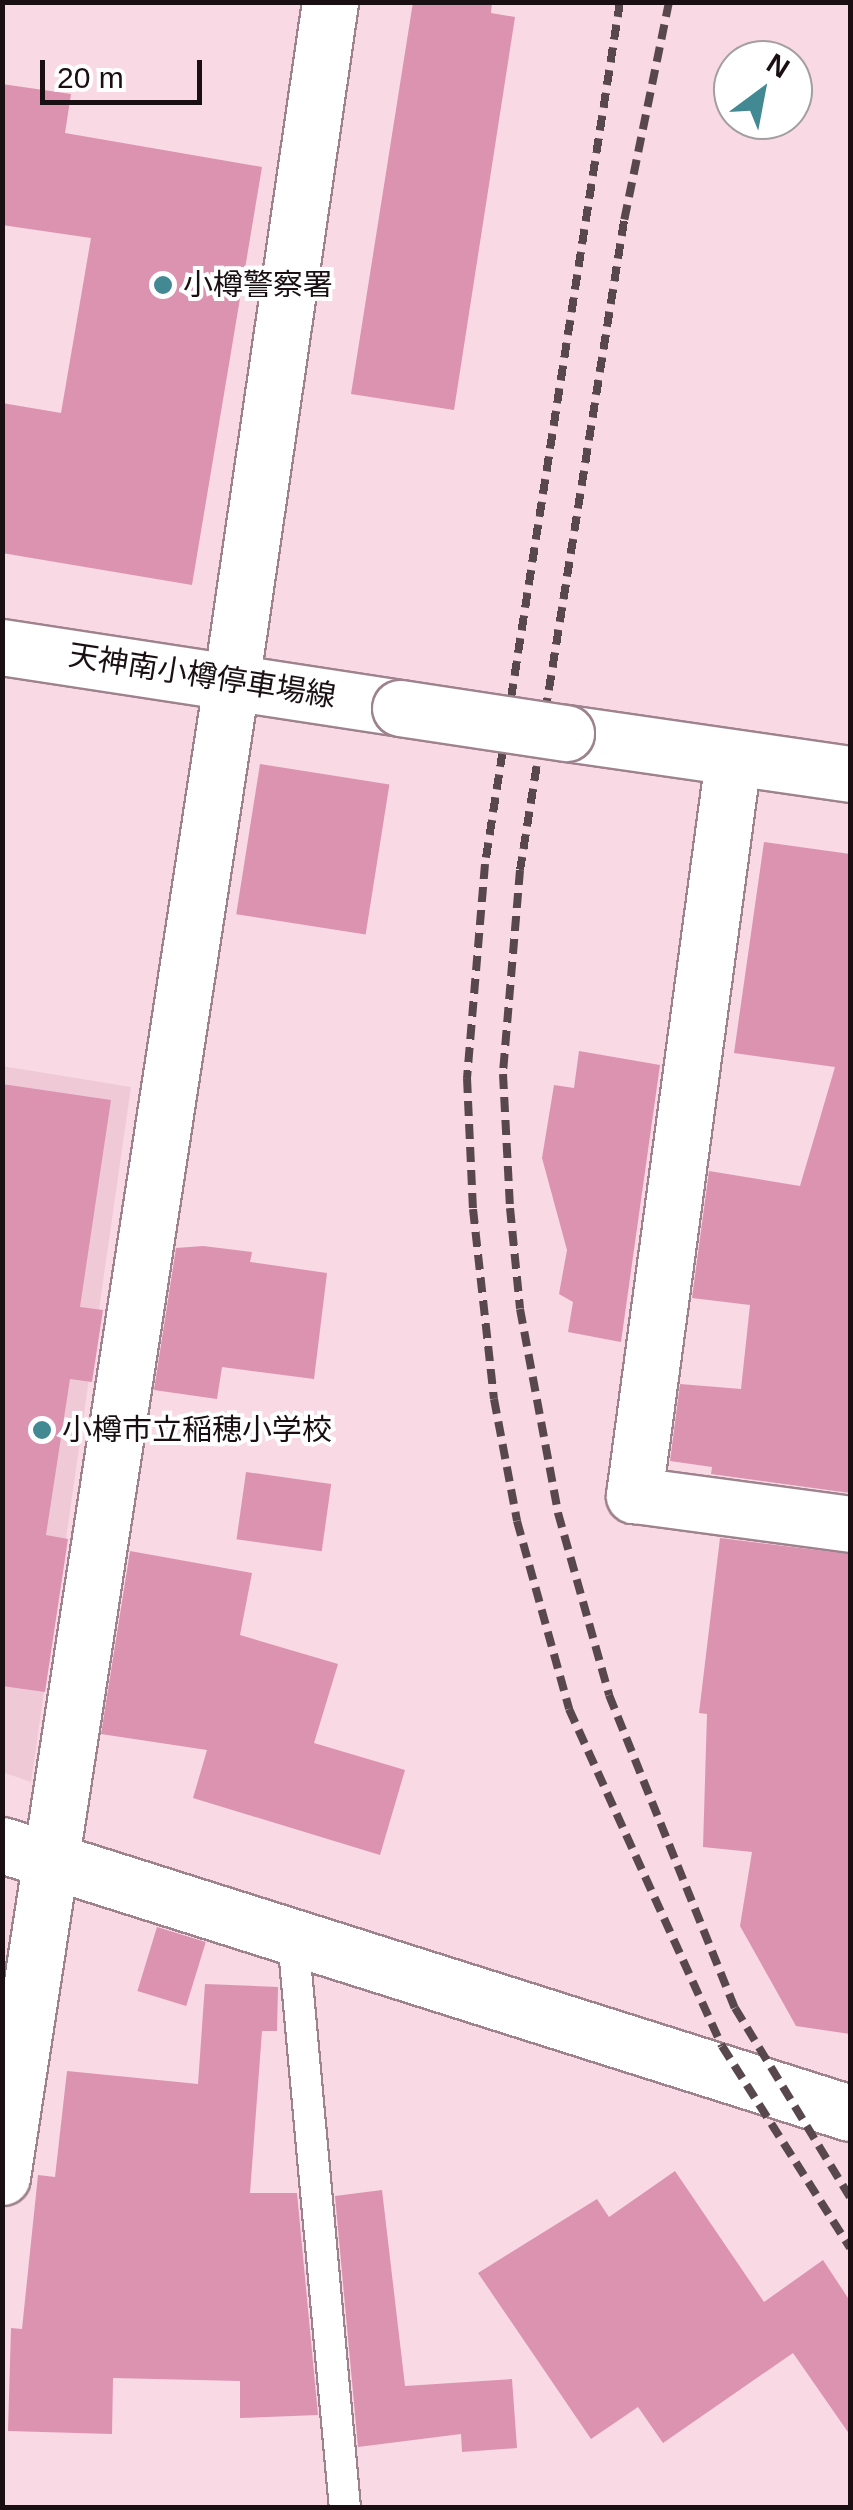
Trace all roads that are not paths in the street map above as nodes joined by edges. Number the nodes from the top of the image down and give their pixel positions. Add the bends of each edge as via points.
1 (330, 2) edge
2 (2, 647) edge
3 (232, 677) junction
4 (733, 758) junction
5 (850, 774) edge
6 (850, 1524) edge
7 (25, 1852) edge
8 (292, 1938) junction
9 (850, 2113) edge
10 (2, 2177) edge
11 (344, 2495) edge

1 - 3 street
2 - 3 street, 天神南小樽停車場線
3 - 4 street, 天神南小樽停車場線, bridge
3 - 7 street
4 - 5 street
4 - 6 street via 634,1495
7 - 8 street
7 - 10 street
8 - 9 street
8 - 11 lane

